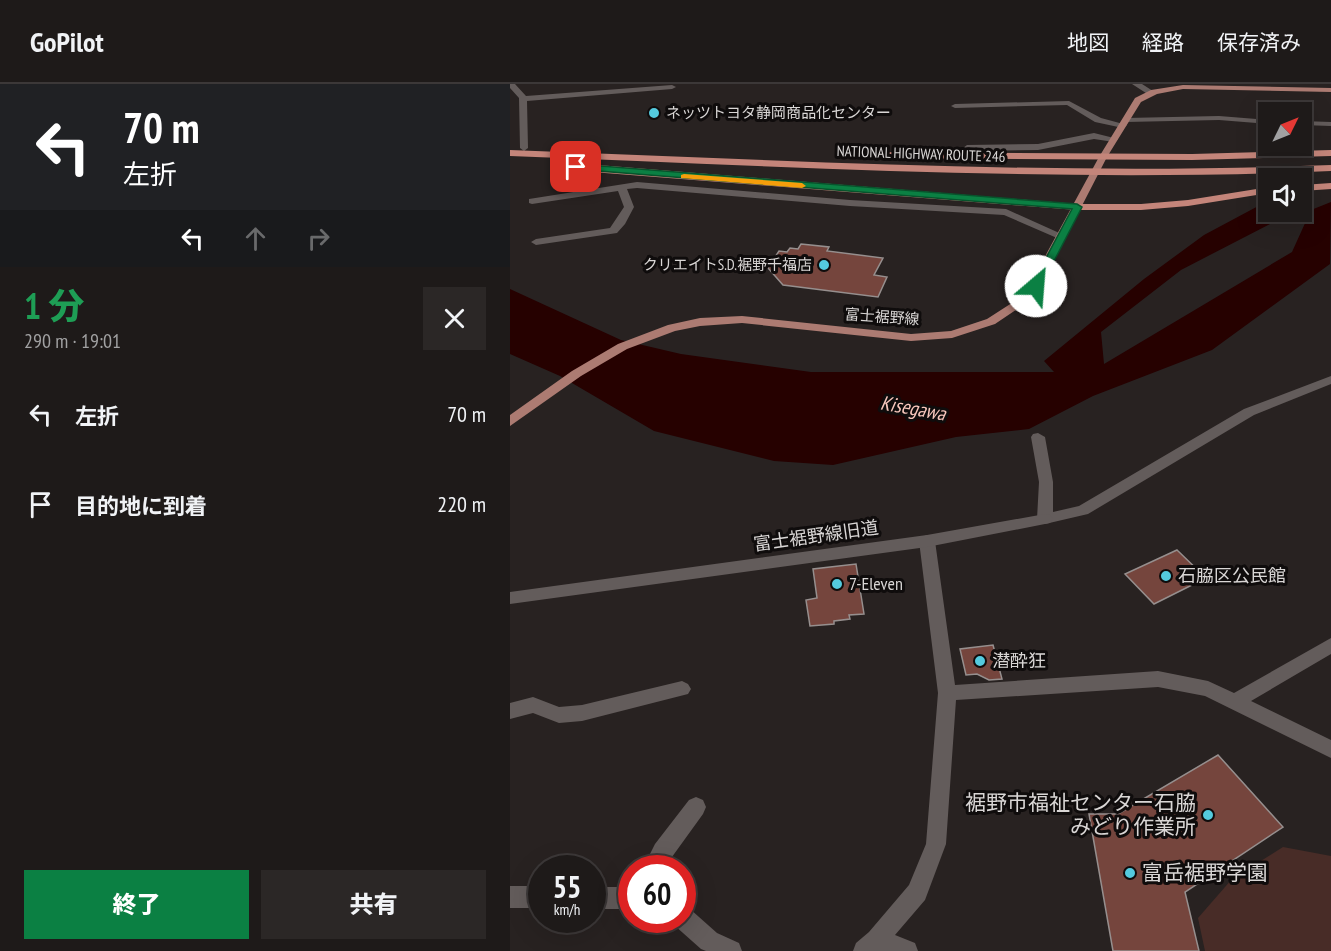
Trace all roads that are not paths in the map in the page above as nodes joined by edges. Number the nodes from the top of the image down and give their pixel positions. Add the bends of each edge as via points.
1 (511, 84) edge
2 (1136, 84) edge
3 (672, 87) dead end
4 (1331, 90) edge
5 (1152, 93) junction
6 (523, 99) junction
7 (955, 106) dead end
8 (1258, 121) edge
9 (1124, 122) junction
10 (1312, 123) edge
11 (1331, 124) edge
12 (1114, 139) junction
13 (510, 147) edge
14 (524, 148) junction
15 (510, 153) edge
16 (1331, 153) edge
17 (967, 157) junction
18 (1103, 157) junction
19 (510, 163) edge
20 (561, 165) junction
21 (1331, 168) edge
22 (1331, 177) edge
23 (1044, 178) junction
24 (1130, 178) junction
25 (1312, 178) edge
26 (1258, 180) edge
27 (621, 186) junction
28 (1331, 186) edge
29 (1312, 187) edge
30 (1258, 192) edge
31 (532, 201) dead end
32 (1077, 207) junction
33 (1060, 236) junction
34 (536, 242) dead end
35 (1328, 384) edge
36 (510, 422) edge
37 (1038, 437) dead end
38 (1045, 519) junction
39 (927, 541) junction
40 (510, 598) edge
41 (1331, 645) edge
42 (682, 689) dead end
43 (947, 693) junction
44 (1236, 701) junction
45 (510, 711) edge
46 (1331, 749) edge
47 (696, 807) dead end
48 (660, 855) edge
49 (510, 897) edge
50 (528, 897) edge
51 (696, 929) edge
52 (870, 946) edge
53 (731, 951) edge
54 (907, 951) edge

1 - 6 street
2 - 5 street
3 - 6 street
4 - 5 main road via 1183,87
5 - 9 main road, 富士裾野線 via 1138,100
6 - 14 street
7 - 9 street via 1069,102 1098,120
8 - 9 street via 1219,118
9 - 12 main road, 富士裾野線
10 - 11 street
12 - 17 street via 1094,136 1038,147 967,148
12 - 18 main road, 富士裾野線
13 - 14 highway
14 - 17 highway
15 - 23 highway, NATIONAL HIGHWAY ROUTE 246
16 - 18 highway
17 - 18 highway
18 - 32 main road, 富士裾野線
19 - 20 highway, NATIONAL HIGHWAY ROUTE 246
20 - 23 highway, NATIONAL HIGHWAY ROUTE 246
20 - 32 highway
21 - 24 highway, NATIONAL HIGHWAY ROUTE 246
22 - 25 highway
23 - 24 highway, NATIONAL HIGHWAY ROUTE 246
24 - 26 highway, NATIONAL HIGHWAY ROUTE 246
27 - 31 street
27 - 33 street via 1006,212
27 - 34 street via 629,207 613,231
28 - 29 highway
30 - 32 highway via 1141,207
32 - 33 main road, 富士裾野線
33 - 36 main road, 富士裾野線 via 1029,297 1010,314 990,323 918,338 871,336 784,323 703,322 660,331 598,358
35 - 38 street, 富士裾野線旧道 via 1249,412 1083,510
37 - 38 street via 1046,482
38 - 39 street, 富士裾野線旧道
39 - 40 street, 富士裾野線旧道
39 - 43 street
41 - 44 street
42 - 45 street via 582,713 559,715 533,705
43 - 44 street via 1150,678 1208,689
43 - 52 street via 936,844 917,892
44 - 46 street
47 - 48 street
49 - 50 street
51 - 53 street via 709,941
52 - 54 street

